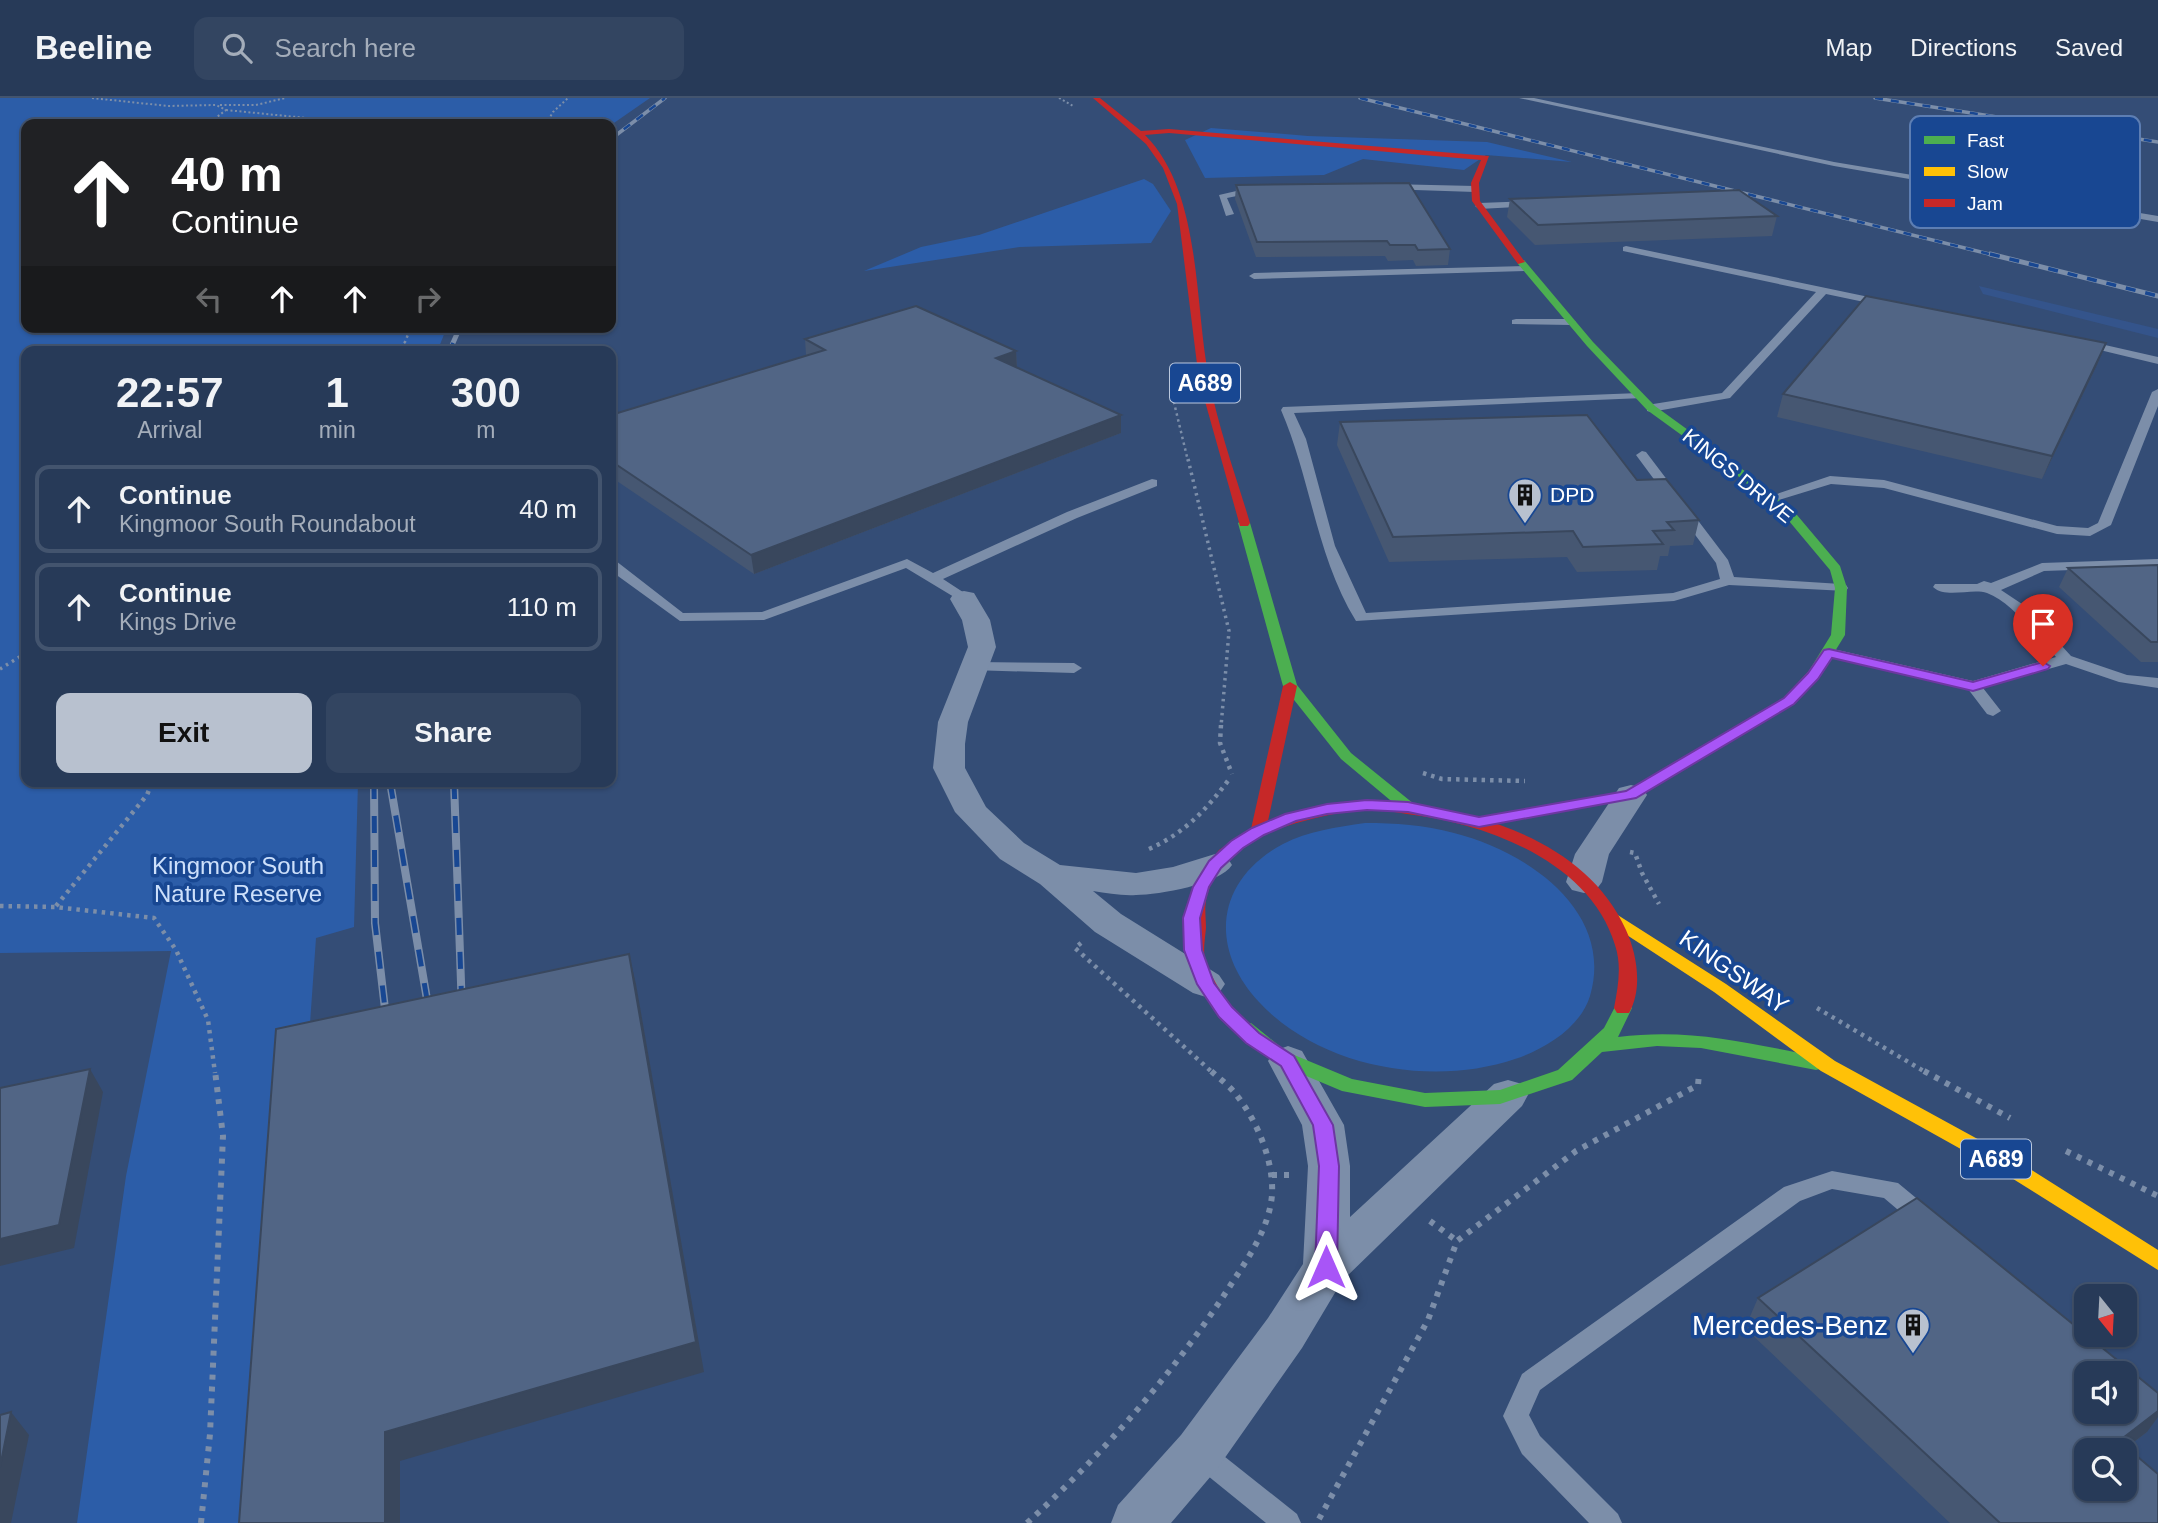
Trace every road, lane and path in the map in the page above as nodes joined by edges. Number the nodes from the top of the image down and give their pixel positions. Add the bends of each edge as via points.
1 (92, 98) edge
2 (285, 98) edge
3 (568, 98) edge
4 (1059, 98) edge
5 (1523, 98) edge
6 (1091, 102) edge
7 (216, 105) junction
8 (226, 110) junction
9 (214, 119) edge
10 (317, 119) edge
11 (549, 119) edge
12 (1142, 132) junction
13 (1910, 177) edge
14 (1374, 187) edge
15 (1269, 188) edge
16 (1475, 189) junction
17 (1549, 204) edge
18 (1479, 206) junction
19 (1229, 214) dead end
20 (2140, 216) edge
21 (2158, 219) edge
22 (1626, 249) edge
23 (1525, 268) junction
24 (1254, 276) dead end
25 (1823, 291) junction
26 (1900, 307) edge
27 (1516, 322) dead end
28 (1571, 322) junction
29 (2071, 341) edge
30 (2158, 361) edge
31 (1170, 376) dead end
32 (2158, 392) edge
33 (1645, 402) junction
34 (1642, 455) dead end
35 (1152, 483) dead end
36 (1772, 498) junction
37 (2158, 563) edge
38 (616, 568) edge
39 (1973, 578) dead end
40 (932, 579) junction
41 (1728, 581) junction
42 (1940, 587) dead end
43 (1840, 588) junction
44 (1990, 589) junction
45 (964, 599) joint
46 (1829, 653) junction
47 (21, 656) edge
48 (2066, 659) junction
49 (975, 667) junction
50 (1074, 668) dead end
51 (0, 669) edge
52 (2158, 682) edge
53 (1973, 686) junction
54 (1290, 687) junction
55 (1993, 711) dead end
56 (1420, 773) dead end
57 (1271, 779) junction
58 (150, 787) edge
59 (1631, 795) junction
60 (1408, 807) junction
61 (1549, 808) junction
62 (1479, 822) junction
63 (1258, 832) junction
64 (1599, 843) junction
65 (1215, 865) junction
66 (1052, 876) junction
67 (1584, 882) junction
68 (0, 906) edge
69 (55, 907) junction
70 (1668, 911) dead end
71 (1613, 918) junction
72 (1075, 948) dead end
73 (1206, 984) junction
74 (1815, 1007) dead end
75 (1701, 1041) junction
76 (1603, 1045) junction
77 (1288, 1061) junction
78 (1828, 1066) junction
79 (1508, 1095) junction
80 (2018, 1123) dead end
81 (2065, 1150) dead end
82 (2158, 1196) edge
83 (1943, 1233) edge
84 (2158, 1261) edge
85 (1326, 1267) junction
86 (1199, 1452) junction
87 (201, 1523) edge
88 (1027, 1523) edge
89 (1138, 1523) edge
90 (1287, 1523) edge
91 (1316, 1523) edge
92 (1608, 1523) edge

1 - 7 path via 168,106
2 - 7 path via 256,105
3 - 11 path
4 - 6 path
5 - 13 lane
6 - 12 main road, A689
7 - 8 path
8 - 9 path
8 - 10 path
12 - 16 main road via 1486,158
12 - 54 main road, A689 via 1166,162 1181,204 1204,380
14 - 16 lane
15 - 19 lane via 1222,197
16 - 18 main road, KINGS DRIVE
17 - 18 lane
18 - 23 main road, KINGS DRIVE
20 - 21 lane
22 - 25 lane
23 - 24 lane
23 - 28 main road, KINGS DRIVE
25 - 26 lane
25 - 33 lane via 1726,396
27 - 28 lane
28 - 33 main road, KINGS DRIVE
29 - 30 lane
31 - 57 path via 1229,631 1220,743 1233,775
32 - 36 lane via 2104,525 2090,532 2057,530 1884,484 1830,480
33 - 36 main road, KINGS DRIVE
33 - 41 lane via 1287,410 1300,439 1328,546 1361,618 1674,597
34 - 41 lane via 1723,563
35 - 40 lane
36 - 43 main road, KINGS DRIVE via 1836,569
37 - 44 lane via 2042,567
38 - 40 lane via 680,617 764,617 907,564
39 - 44 lane
40 - 45 lane
41 - 43 lane
42 - 44 lane
43 - 46 main road, KINGS DRIVE via 1838,635
44 - 48 lane via 2020,609
45 - 49 street via 982,647
46 - 53 lane
46 - 59 main road, KINGS DRIVE via 1789,701
47 - 51 path
48 - 52 lane via 2125,679
48 - 53 lane
49 - 50 lane
49 - 66 street via 953,722 949,768 972,812 1012,851
53 - 55 lane
54 - 57 main road, A689
54 - 60 main road, A689 via 1346,756
56 - 61 path via 1442,779 1524,781
57 - 63 main road, A689
58 - 69 path
59 - 61 main road, KINGS DRIVE
59 - 64 street, KINGS DRIVE
60 - 62 main road, A689
60 - 63 main road, A689 via 1327,809
61 - 62 main road, KINGS DRIVE
62 - 67 main road, A689 via 1530,844
63 - 65 main road, A689
64 - 67 street, KINGS DRIVE
64 - 70 path via 1635,853 1658,902
65 - 66 street via 1177,878 1136,884
65 - 73 main road, A689 via 1201,887 1192,918 1193,950
66 - 73 street via 1108,923
67 - 71 main road, A689
68 - 69 path
69 - 87 path via 154,918 176,950 208,1020 223,1136
71 - 76 main road, A689 via 1627,950 1630,983 1622,1015
71 - 78 main road, KINGSWAY / A689
72 - 88 path via 1237,1095 1252,1119 1272,1175 1270,1208 1258,1243 1186,1352 1065,1490
73 - 77 main road, A689 via 1253,1038
74 - 80 path
75 - 76 main road, KINGSWAY / A689 via 1657,1039
75 - 78 main road, KINGSWAY / A689
75 - 91 path via 1698,1085 1576,1151 1457,1241 1428,1320
76 - 79 main road, A689 via 1563,1075
77 - 79 main road, A689 via 1328,1080 1372,1093 1465,1101
77 - 85 street via 1323,1125 1329,1166
78 - 84 main road, KINGSWAY / A689 via 2009,1166
79 - 85 street
81 - 82 path
83 - 92 lane via 1890,1189 1832,1180 1792,1194 1531,1382 1516,1416 1531,1445
85 - 86 street via 1285,1333
86 - 89 street
86 - 90 lane

